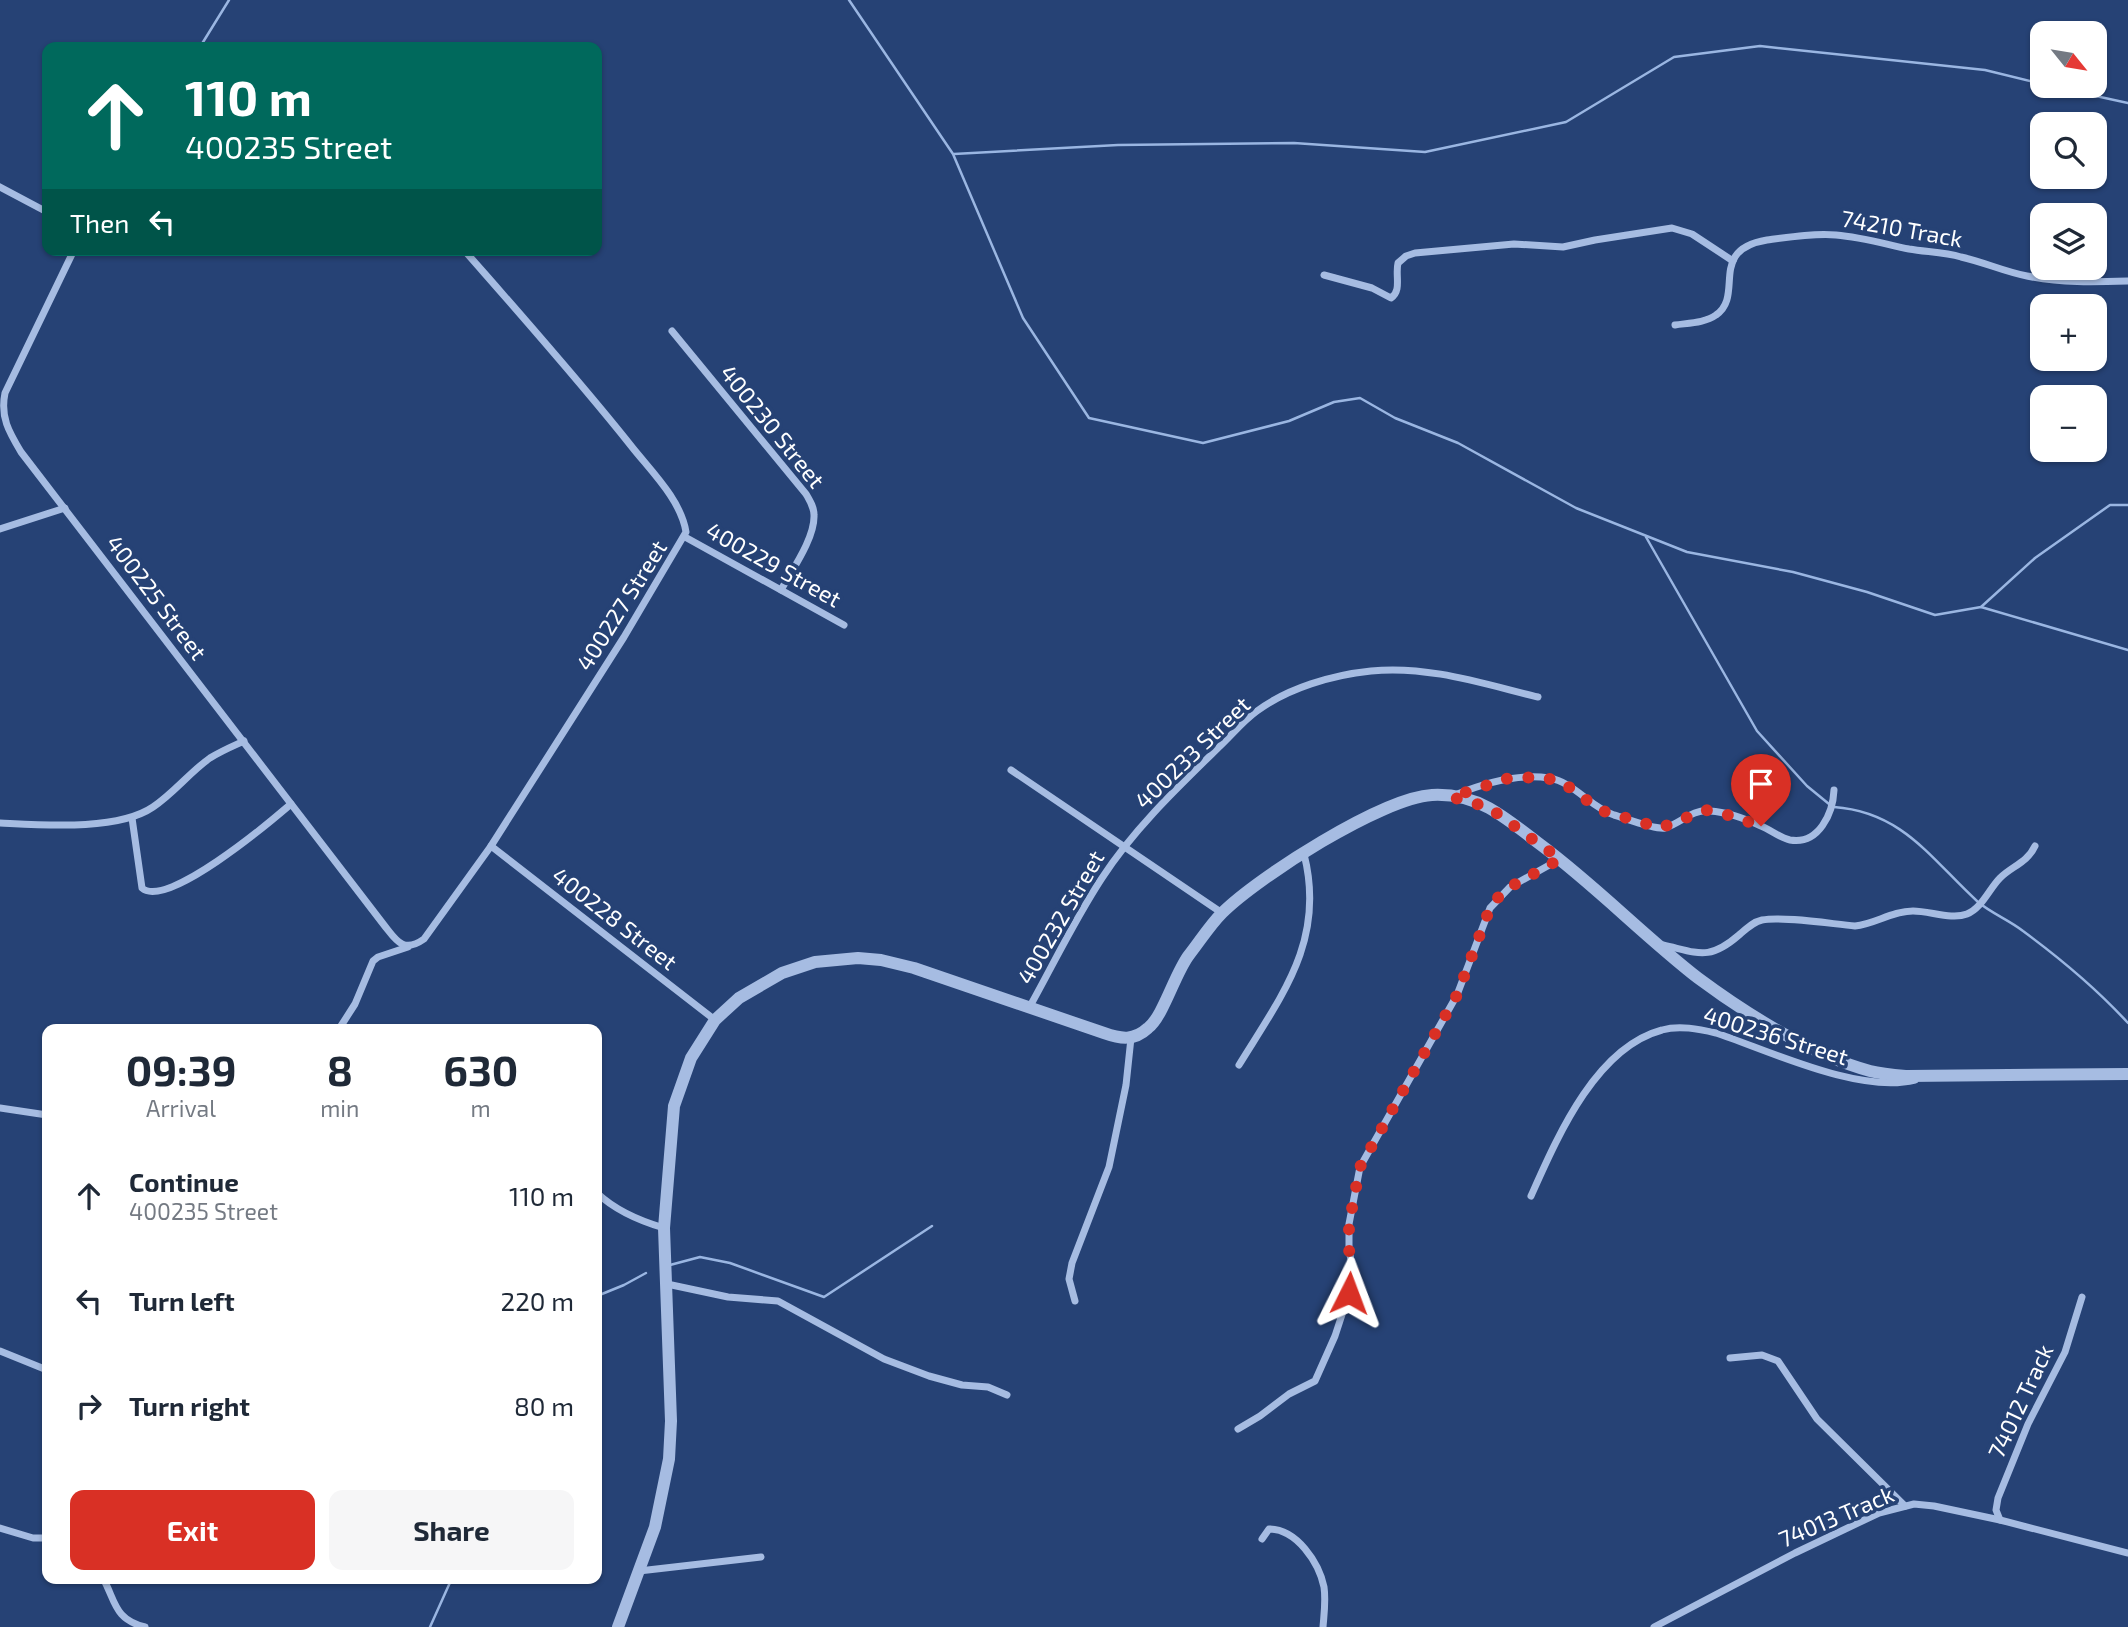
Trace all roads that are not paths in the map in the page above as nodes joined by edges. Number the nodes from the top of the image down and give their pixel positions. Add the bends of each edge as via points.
1 (0, 187) edge
2 (42, 209) edge
3 (71, 256) edge
4 (469, 256) edge
5 (1733, 261) junction
6 (1324, 275) dead end
7 (2128, 281) edge
8 (1675, 325) dead end
9 (672, 331) dead end
10 (65, 508) junction
11 (0, 529) edge
12 (685, 537) junction
13 (781, 590) junction
14 (844, 625) dead end
15 (1538, 697) dead end
16 (244, 741) junction
17 (1011, 770) dead end
18 (1036, 774) dead end
19 (1031, 782) junction
20 (1833, 790) dead end
21 (1451, 797) junction
22 (291, 804) junction
23 (132, 818) junction
24 (0, 823) edge
25 (1125, 845) junction
26 (491, 846) junction
27 (2035, 846) dead end
28 (1304, 854) junction
29 (1560, 859) junction
30 (1222, 913) junction
31 (1658, 944) junction
32 (411, 946) junction
33 (1029, 1008) junction
34 (715, 1020) junction
35 (342, 1024) edge
36 (1131, 1038) junction
37 (1239, 1065) dead end
38 (2128, 1074) edge
39 (1929, 1076) junction
40 (0, 1108) edge
41 (42, 1114) edge
42 (602, 1196) edge
43 (1531, 1196) dead end
44 (664, 1228) junction
45 (667, 1283) junction
46 (2082, 1297) dead end
47 (1075, 1301) dead end
48 (0, 1351) edge
49 (1730, 1358) dead end
50 (42, 1368) edge
51 (1007, 1395) dead end
52 (1238, 1429) dead end
53 (1905, 1506) junction
54 (2000, 1520) junction
55 (0, 1528) edge
56 (42, 1538) edge
57 (1262, 1539) dead end
58 (2128, 1553) edge
59 (761, 1557) dead end
60 (639, 1571) junction
61 (106, 1584) edge
62 (145, 1627) edge
63 (618, 1627) edge
64 (1323, 1627) edge
65 (1654, 1627) edge

1 - 2 street
3 - 10 street, 400225 Street via 15,368 2,405 6,427 16,444
4 - 12 street, 400227 Street via 658,480 681,514
5 - 6 street via 1692,234 1672,229 1563,247 1514,244 1415,253 1398,263 1397,293 1391,298
5 - 7 street, 74210 Track via 1740,251 1767,240 1833,234 1958,256 2031,277
5 - 8 street via 1721,311 1705,320
9 - 13 street, 400230 Street via 812,505 812,528
10 - 11 street
10 - 16 street, 400225 Street
12 - 13 street, 400229 Street
12 - 26 street, 400227 Street
13 - 14 street, 400229 Street
15 - 25 street, 400233 Street via 1421,672 1372,671 1330,677 1256,711
16 - 22 street, 400225 Street
16 - 23 street via 210,758 162,801
17 - 19 street
18 - 19 street
19 - 25 street
20 - 21 street via 1832,807 1821,828 1794,840 1706,810 1664,828 1650,825 1600,810 1553,779 1509,778
21 - 28 street via 1431,795 1391,806
21 - 29 street via 1488,807
22 - 23 street via 240,847 184,883 155,893 142,888
22 - 32 street, 400225 Street via 398,943
23 - 24 street via 43,825
25 - 30 street
25 - 33 street, 400232 Street via 1100,880
26 - 32 street, 400227 Street via 424,939
26 - 34 street, 400228 Street
27 - 31 street via 2026,860 1999,879 1965,915 1906,912 1855,926 1763,919 1725,948 1709,953
28 - 30 street
28 - 37 street via 1312,894 1308,931 1300,956
29 - 31 street
29 - 52 street via 1510,887 1490,908 1457,995 1360,1167 1351,1213 1353,1281 1318,1376
30 - 36 street via 1188,956 1150,1027
31 - 39 street via 1746,1011 1846,1064 1873,1072
32 - 35 street via 373,961
33 - 34 street via 914,968 858,958 815,962 782,973 739,998
33 - 36 street
34 - 44 street via 691,1058 674,1106
36 - 47 street via 1109,1167 1072,1263 1069,1279
38 - 39 street
39 - 43 street, 400236 Street via 1871,1083 1716,1033 1663,1029 1639,1038 1603,1069 1567,1123
40 - 41 street
42 - 44 street via 630,1216
44 - 45 street
45 - 51 street via 727,1297 778,1301 884,1359 929,1376
45 - 60 street via 669,1459 655,1527
46 - 54 street, 74012 Track via 2066,1352 2028,1424 1998,1498
48 - 50 street
49 - 53 street via 1768,1356 1778,1361 1817,1419
53 - 54 street, 74013 Track via 1934,1506
53 - 65 street, 74013 Track via 1795,1553
54 - 58 street, 74013 Track
55 - 56 street
57 - 64 street via 1269,1529 1279,1531 1310,1557 1324,1585
59 - 60 street
60 - 63 street
61 - 62 street via 119,1613

